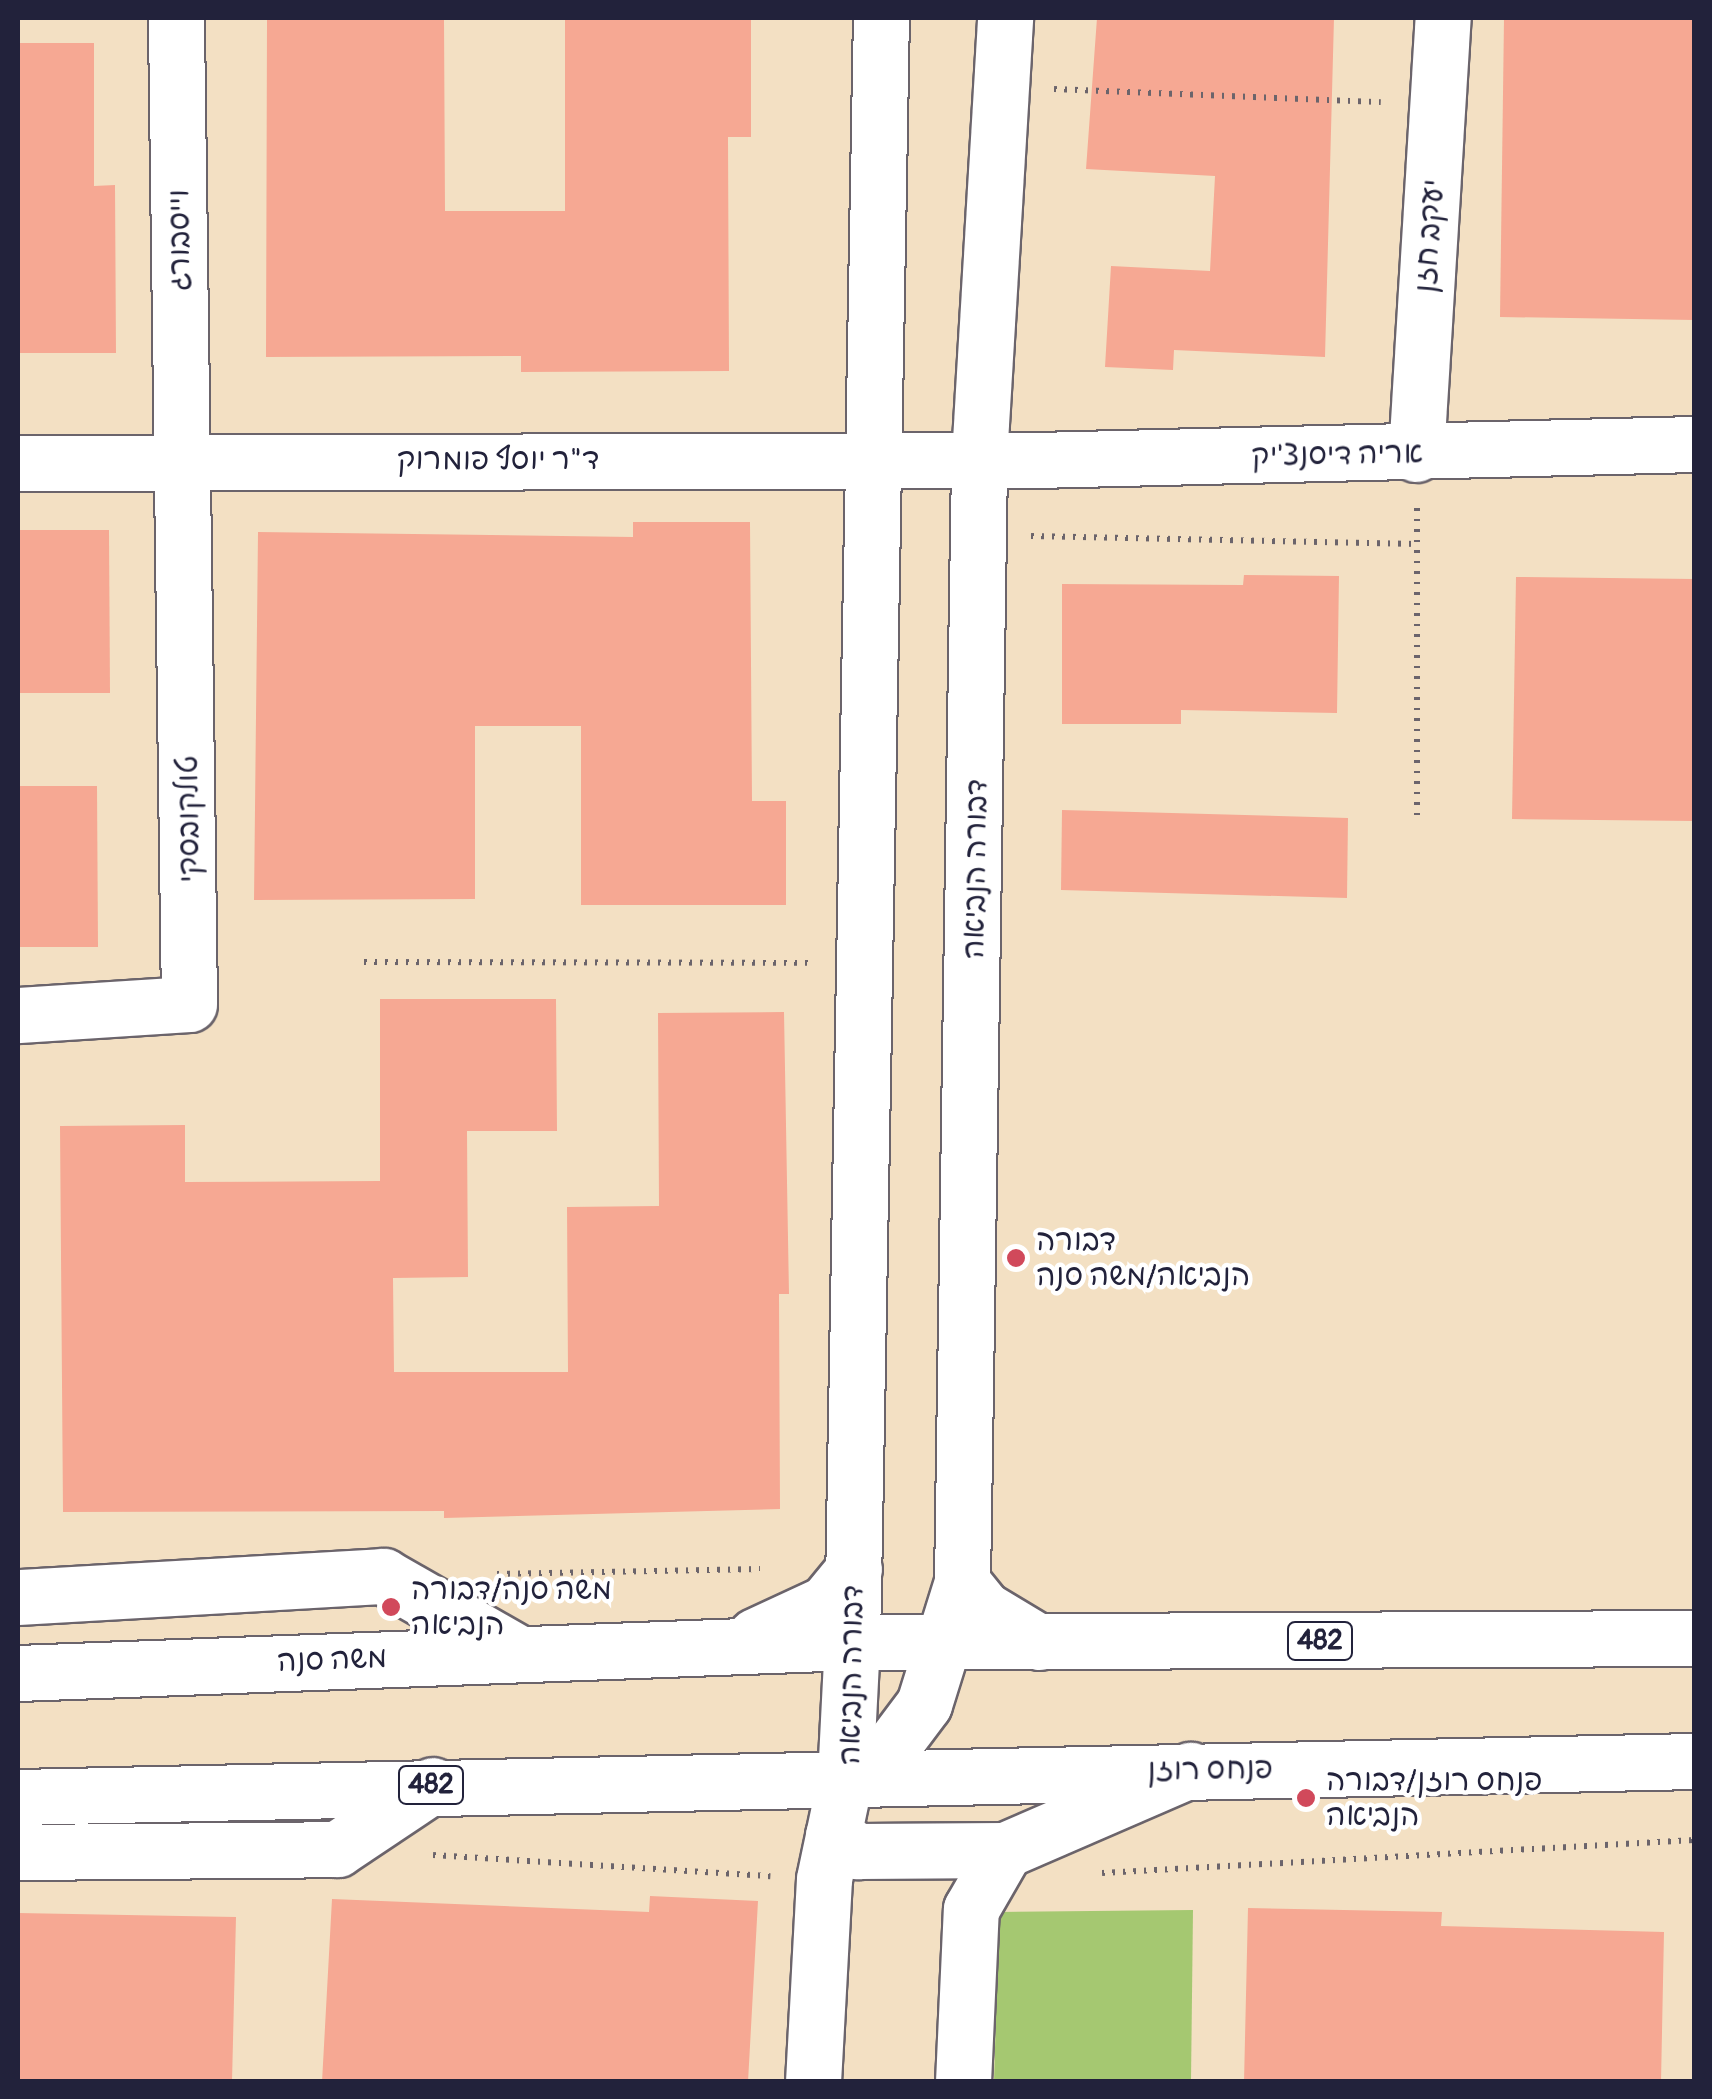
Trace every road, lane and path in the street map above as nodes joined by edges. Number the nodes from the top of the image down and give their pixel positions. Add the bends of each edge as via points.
1 (176, 18) edge
2 (881, 18) edge
3 (1005, 18) edge
4 (1443, 18) edge
5 (1001, 87) junction
6 (1438, 104) junction
7 (1694, 444) edge
8 (1416, 454) junction
9 (868, 458) junction
10 (979, 458) junction
11 (183, 462) junction
12 (18, 463) edge
13 (1036, 536) dead end
14 (1418, 544) junction
15 (1417, 815) dead end
16 (864, 956) junction
17 (364, 962) dead end
18 (18, 1014) edge
19 (776, 1568) dead end
20 (854, 1569) junction
21 (481, 1574) dead end
22 (962, 1582) junction
23 (18, 1597) edge
24 (1694, 1638) edge
25 (852, 1642) junction
26 (946, 1642) junction
27 (1039, 1642) junction
28 (730, 1649) junction
29 (518, 1653) junction
30 (18, 1673) edge
31 (1694, 1761) edge
32 (1192, 1770) junction
33 (845, 1778) junction
34 (433, 1785) junction
35 (18, 1797) edge
36 (833, 1835) junction
37 (1005, 1850) junction
38 (18, 1852) edge
39 (813, 2082) edge
40 (963, 2082) edge

1 - 11 street, וייסבורג
2 - 9 street, דבורה הנביאה
3 - 5 street, דבורה הנביאה
4 - 6 street, יעקב חזן
5 - 6 path
5 - 10 street, דבורה הנביאה
6 - 8 street, יעקב חזן
7 - 8 street, אריה דיסנצ'יק
8 - 10 street, אריה דיסנצ'יק
8 - 14 path
9 - 10 street, ד"ר יוסף פומרוק
9 - 11 street, ד"ר יוסף פומרוק
9 - 16 street, דבורה הנביאה
10 - 22 street, דבורה הנביאה
11 - 12 street, ד"ר יוסף פומרוק
11 - 18 street, טולקובסקי via 189,1004
13 - 14 path
14 - 15 path
16 - 17 path
16 - 20 street, דבורה הנביאה
19 - 21 path
20 - 25 street, דבורה הנביאה
20 - 28 street via 826,1603
22 - 26 street, דבורה הנביאה
22 - 27 street via 984,1609
23 - 29 street via 382,1576
24 - 27 street, 482
25 - 26 street, משה סנה / 482
25 - 28 street, משה סנה / 482
25 - 33 street, דבורה הנביאה
26 - 27 street, 482
26 - 33 street, דבורה הנביאה via 924,1704 888,1752
28 - 29 street, משה סנה / 482
29 - 30 street, משה סנה / 482
31 - 32 street, פנחס רוזן / 482
32 - 33 street, פנחס רוזן / 482
32 - 37 street
33 - 34 street, 482
33 - 36 street
34 - 35 street, 482
34 - 38 street via 337,1849
36 - 37 street via 858,1852
36 - 39 street
37 - 40 street via 971,1909

